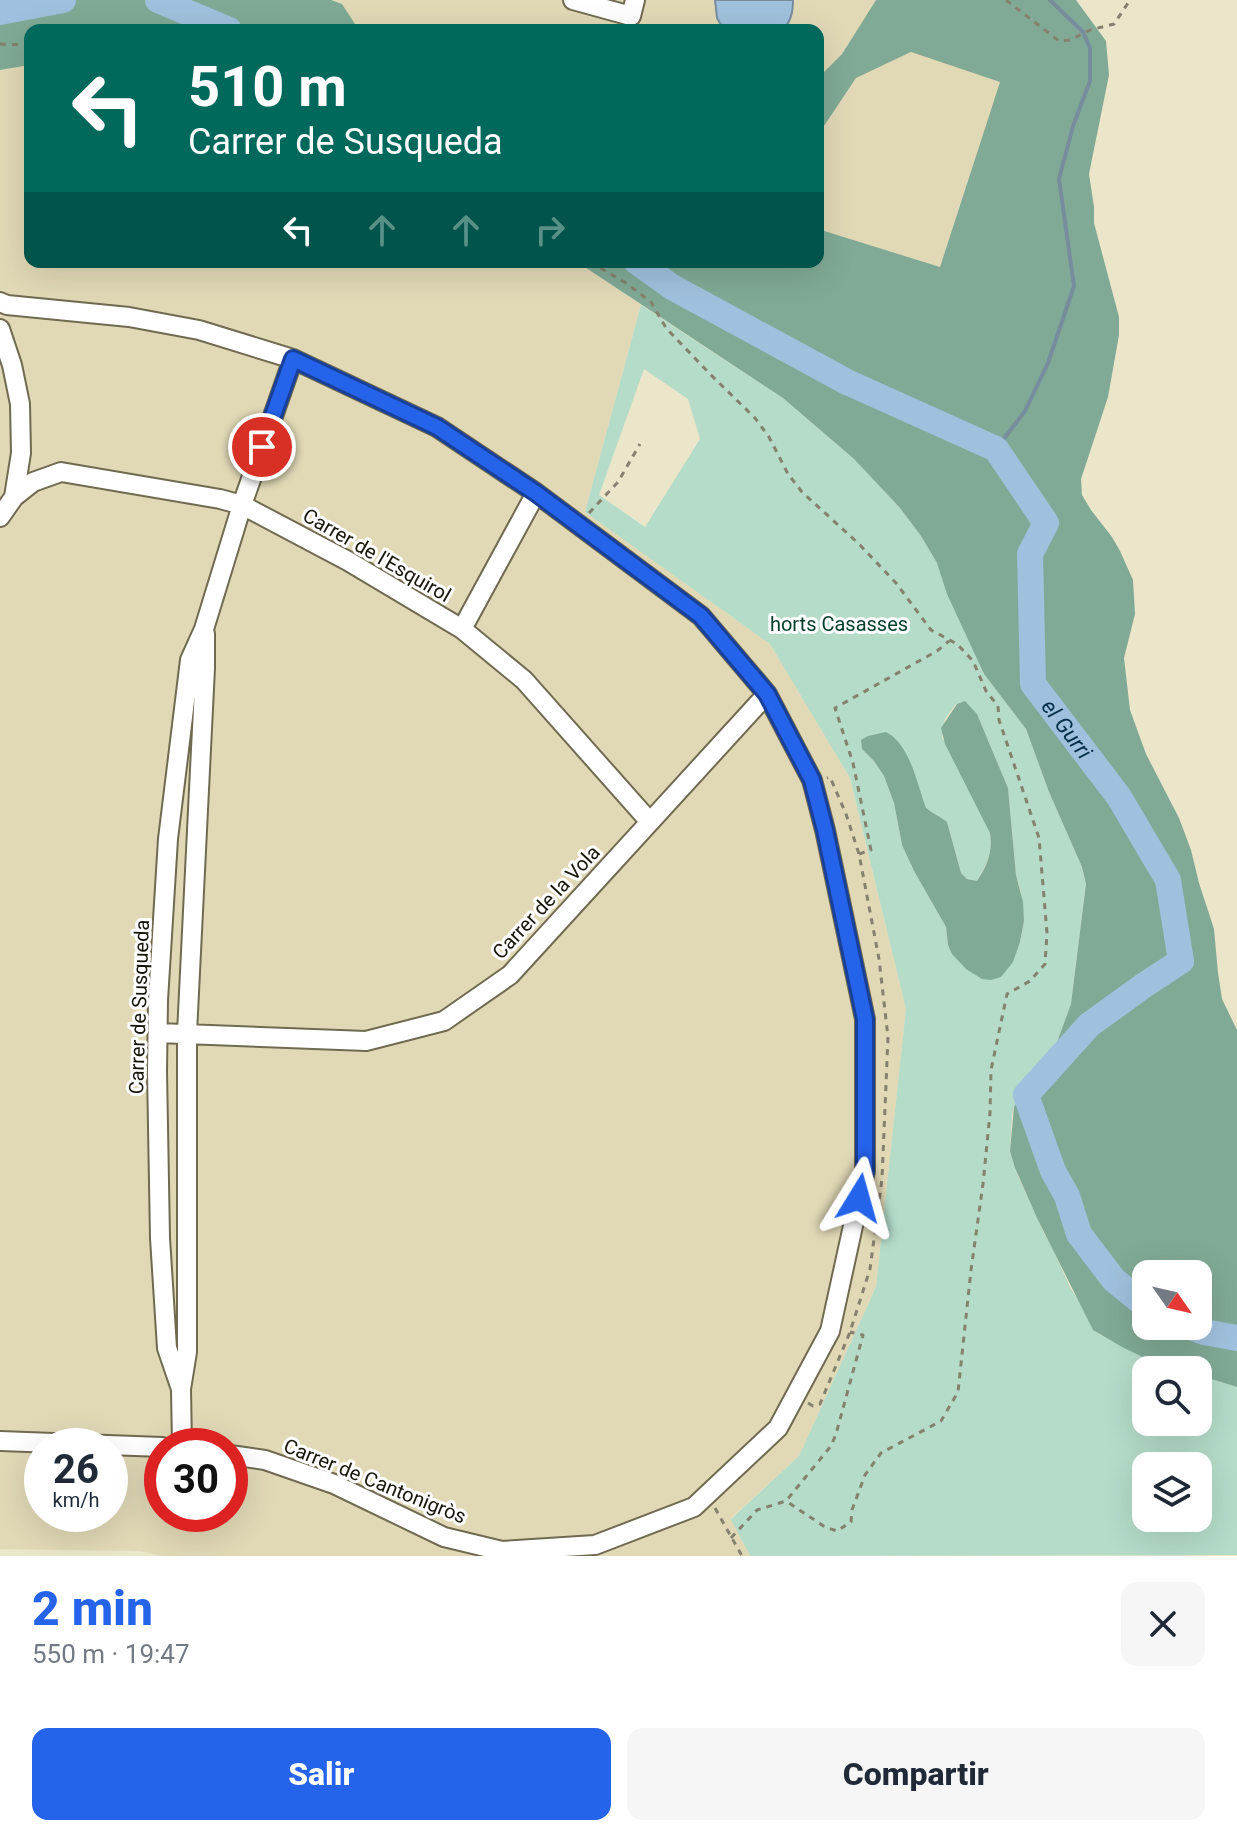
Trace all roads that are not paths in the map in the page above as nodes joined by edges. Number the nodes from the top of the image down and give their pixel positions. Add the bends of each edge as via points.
1 (573, 0) edge
2 (635, 0) edge
3 (0, 302) edge
4 (0, 329) edge
5 (293, 359) junction
6 (536, 493) junction
7 (14, 497) junction
8 (242, 505) junction
9 (0, 517) edge
10 (204, 629) junction
11 (462, 629) junction
12 (767, 694) junction
13 (650, 822) junction
14 (158, 1033) junction
15 (187, 1033) junction
16 (181, 1389) junction
17 (182, 1428) edge
18 (0, 1441) edge
19 (144, 1446) edge
20 (248, 1458) edge

1 - 2 street via 631,16
3 - 5 street, Carrer de Cantonigròs via 199,330
4 - 7 street via 20,404 21,453
5 - 6 street, Carrer de Cantonigròs via 437,427
5 - 8 street, Carrer de Susqueda
6 - 11 street
6 - 12 street, Carrer de Cantonigròs via 701,616
7 - 8 street, Carrer de l'Esquirol via 33,482 61,472
7 - 9 street
8 - 10 street, Carrer de Susqueda
8 - 11 street, Carrer de l'Esquirol
10 - 14 street, Carrer de Susqueda via 190,660 168,839
10 - 15 street, Carrer de Susqueda
11 - 13 street, Carrer de l'Esquirol via 524,680
12 - 13 street, Carrer de la Vola
12 - 20 street, Carrer de Cantonigròs via 812,780 865,1019 865,1171 830,1331 778,1428 694,1507 595,1545 502,1551 444,1537 334,1484
13 - 15 street, Carrer de la Vola via 510,975 444,1021 366,1041
14 - 15 street, Carrer de la Vola
14 - 16 street, Carrer de Susqueda via 167,1348
15 - 16 street, Carrer de Susqueda via 187,1352
16 - 17 street, Carrer de Susqueda
18 - 19 street

